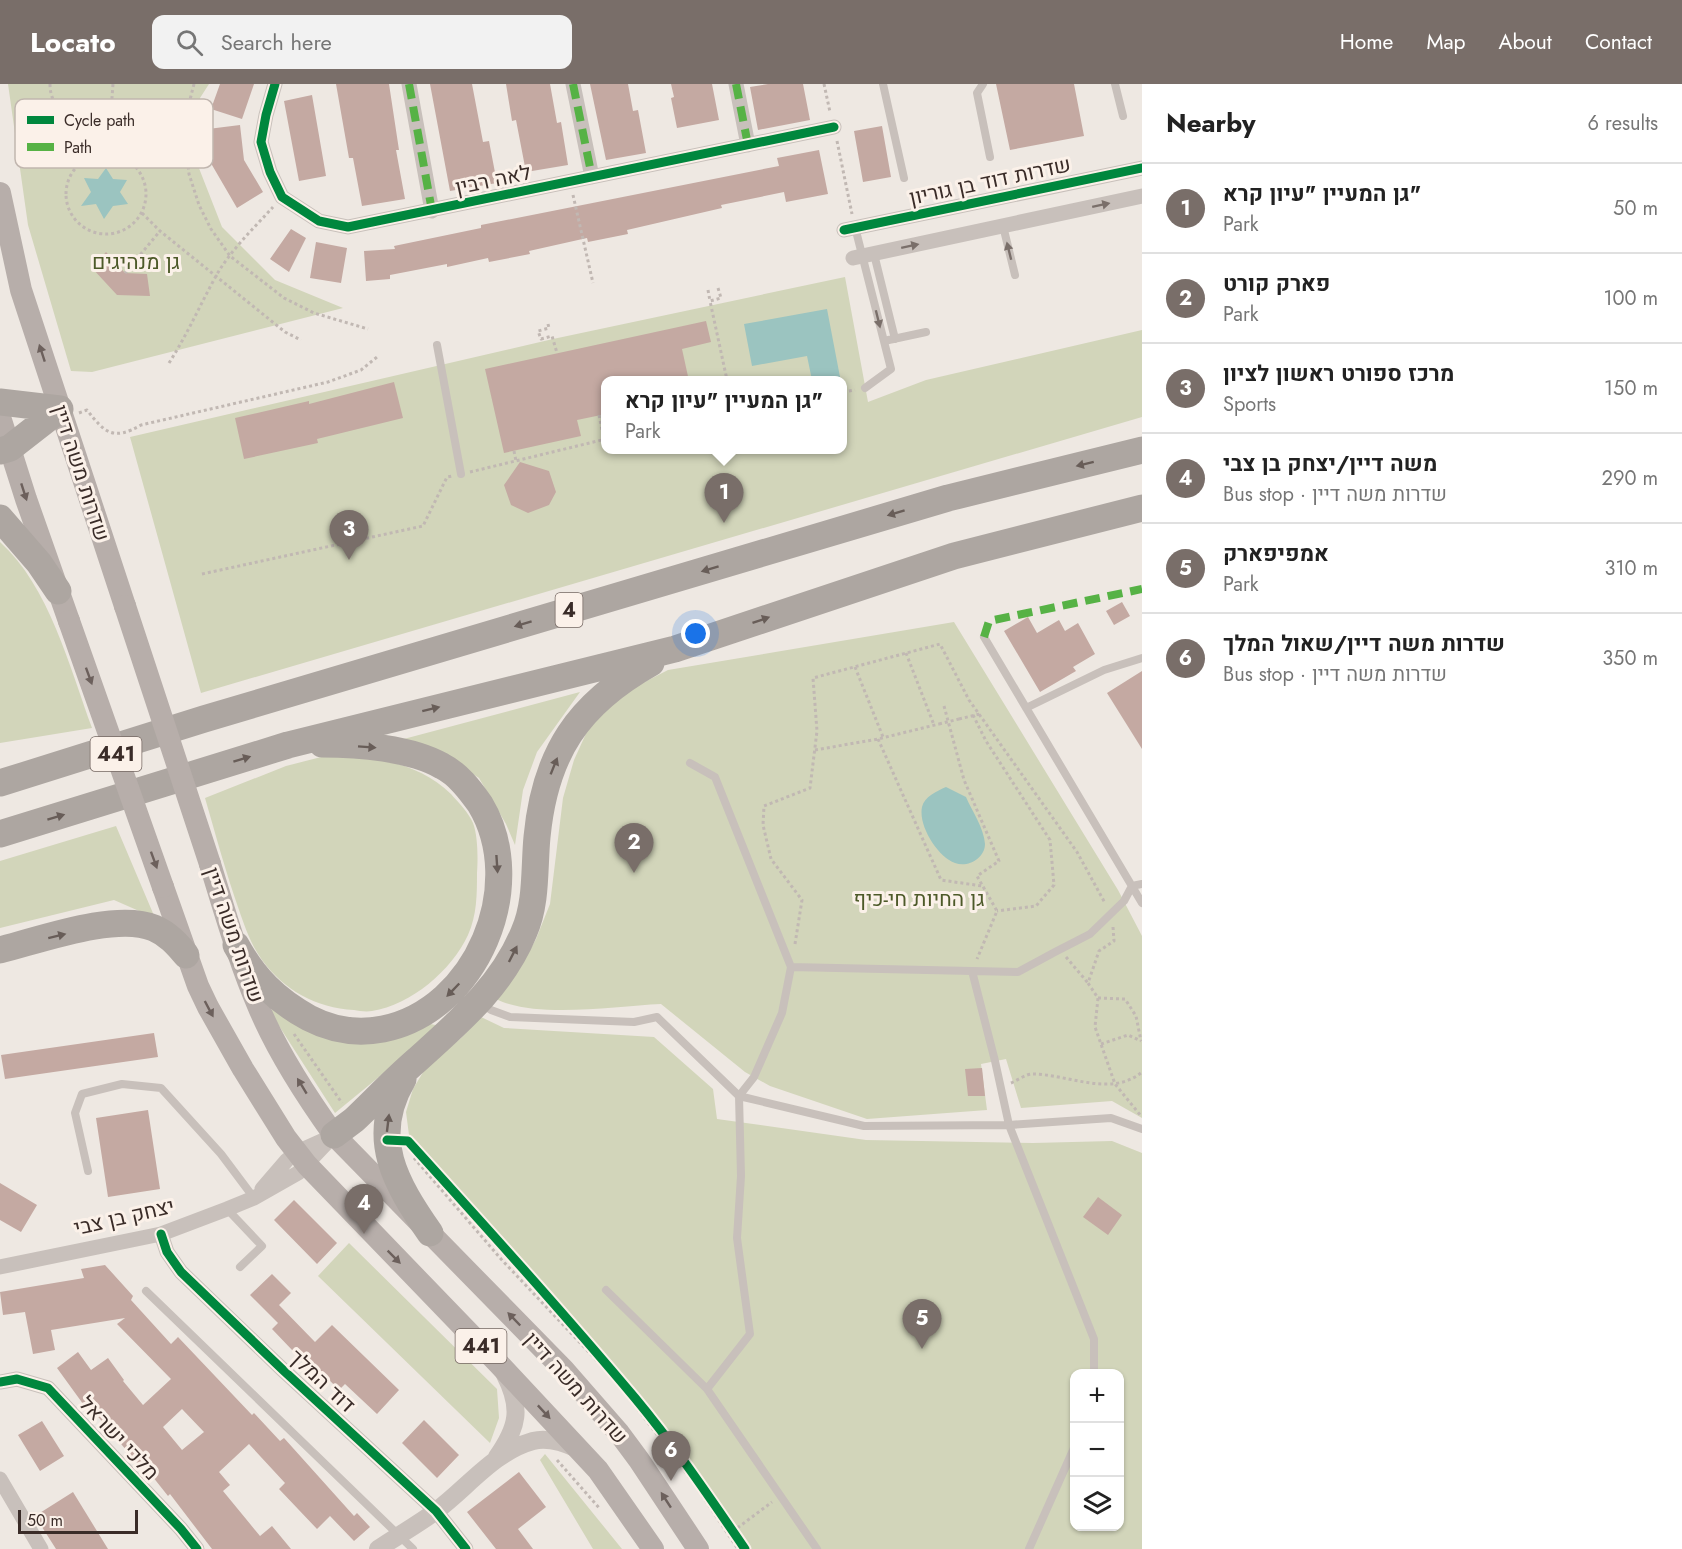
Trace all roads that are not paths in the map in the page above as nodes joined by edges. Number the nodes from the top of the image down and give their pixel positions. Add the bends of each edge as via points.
1 (275, 84) edge
2 (409, 84) edge
3 (573, 84) edge
4 (736, 84) edge
5 (883, 84) edge
6 (983, 84) edge
7 (1115, 84) edge
8 (1123, 116) dead end
9 (834, 128) road end
10 (748, 146) junction
11 (990, 157) dead end
12 (1142, 168) edge
13 (592, 177) junction
14 (904, 177) dead end
15 (0, 193) edge
16 (1142, 196) edge
17 (432, 211) junction
18 (1003, 226) junction
19 (850, 229) joint
20 (863, 256) junction
21 (1015, 275) dead end
22 (926, 332) dead end
23 (895, 339) junction
24 (884, 341) junction
25 (437, 345) dead end
26 (865, 388) dead end
27 (0, 402) edge
28 (60, 409) junction
29 (0, 417) edge
30 (5, 450) edge
31 (1142, 450) edge
32 (461, 474) road end
33 (1142, 508) edge
34 (0, 519) edge
35 (58, 591) junction
36 (984, 637) dead end
37 (675, 649) junction
38 (1142, 658) edge
39 (1026, 708) junction
40 (204, 719) junction
41 (288, 745) junction
42 (690, 763) dead end
43 (0, 764) edge
44 (0, 783) edge
45 (0, 834) edge
46 (1142, 884) edge
47 (1132, 886) junction
48 (1142, 903) edge
49 (236, 945) junction
50 (0, 950) edge
51 (186, 955) junction
52 (791, 967) junction
53 (972, 971) junction
54 (480, 1003) junction
55 (415, 1061) junction
56 (739, 1096) junction
57 (1009, 1125) junction
58 (344, 1127) junction
59 (1142, 1129) edge
60 (302, 1159) junction
61 (88, 1171) dead end
62 (254, 1198) junction
63 (227, 1209) junction
64 (430, 1233) junction
65 (160, 1234) junction
66 (0, 1266) edge
67 (240, 1267) dead end
68 (606, 1290) dead end
69 (146, 1291) dead end
70 (498, 1363) junction
71 (1094, 1369) edge
72 (0, 1382) edge
73 (707, 1389) junction
74 (580, 1450) junction
75 (1070, 1457) edge
76 (493, 1463) junction
77 (0, 1479) edge
78 (436, 1511) junction
79 (399, 1535) junction
80 (41, 1549) edge
81 (197, 1549) edge
82 (378, 1549) edge
83 (413, 1549) edge
84 (466, 1549) edge
85 (653, 1549) edge
86 (698, 1549) edge
87 (817, 1549) edge
88 (1029, 1549) edge

1 - 17 street, לאה רבין via 261,142 282,197 319,221 348,227
2 - 17 street
3 - 13 street
4 - 10 street
5 - 14 lane
6 - 11 lane via 977,93
7 - 8 lane
9 - 10 street, לאה רבין
10 - 13 street, לאה רבין
12 - 19 street, שדרות דוד בן גוריון
13 - 17 street, לאה רבין
28 -> 15 main road, שדרות משה דיין / 441 via 21,290
18 -> 16 street
20 -> 18 street
21 -> 18 lane
19 - 20 lane
20 - 23 lane
20 -> 24 lane
22 - 23 lane
23 - 24 lane
24 - 26 lane via 891,369
25 - 32 lane
27 - 28 highway
28 - 30 highway
28 - 49 main road, שדרות משה דיין / 441, bridge
29 - 30 main road, שדרות משה דיין / 441
30 -> 35 main road, שדרות משה דיין / 441
31 -> 40 highway, 4 via 948,498
37 -> 33 highway via 954,556
34 - 35 highway
35 -> 51 main road, שדרות משה דיין / 441, bridge
36 - 39 lane
41 -> 37 highway
54 -> 37 highway via 508,964 525,931 532,902 542,803 562,745 600,697
38 - 39 lane via 1104,670
39 - 47 lane
40 - 43 highway
40 - 44 highway, 4
45 -> 41 highway
41 -> 49 highway via 328,744 418,755 443,766 461,780 487,816 495,840 496,901 489,929 476,960 438,1004 395,1026 371,1031 331,1027 282,1002 265,988
42 - 52 lane via 715,777
46 - 47 lane
47 - 48 lane
47 - 53 lane via 1124,901 1090,933 1018,972
58 -> 49 main road, שדרות משה דיין / 441 via 317,1111 256,1003
50 -> 51 highway via 101,925 134,923 164,934
51 -> 60 main road, שדרות משה דיין / 441 via 198,986 243,1069
52 - 53 lane
52 - 56 lane via 782,1013 754,1077
53 - 57 lane
54 - 55 highway
54 - 56 lane via 510,1017 634,1022 657,1017
55 - 58 highway
64 -> 55 highway via 399,1185 388,1155 390,1109
56 - 57 lane via 864,1126
56 - 73 lane via 741,1176 737,1238 750,1334
57 - 59 lane via 1111,1118
57 - 71 lane via 1094,1339
58 - 60 street, יצחק בן צבי
58 - 64 main road, שדרות משה דיין / 441
60 - 62 street, יצחק בן צבי via 287,1160
60 -> 70 main road, שדרות משה דיין / 441
61 - 62 lane via 75,1113 82,1094 122,1084 161,1088 221,1154
62 - 63 street, יצחק בן צבי
63 - 65 street, יצחק בן צבי
63 - 67 lane via 262,1246
86 -> 64 main road, שדרות משה דיין / 441 via 607,1419
65 - 66 street, יצחק בן צבי
65 - 78 street, דוד המלך via 181,1272
68 - 73 lane
69 - 79 lane
70 -> 74 main road, שדרות משה דיין / 441
70 - 76 street via 512,1390 517,1414 511,1434
72 - 81 street, מלכי ישראל via 17,1379 48,1388
73 - 87 lane
74 - 76 street via 565,1443 540,1440 524,1444
74 - 85 main road, שדרות משה דיין / 441
75 - 88 lane
76 - 78 street
77 - 80 street
78 - 79 street
78 - 84 street, דוד המלך
79 - 82 street
79 - 83 lane

